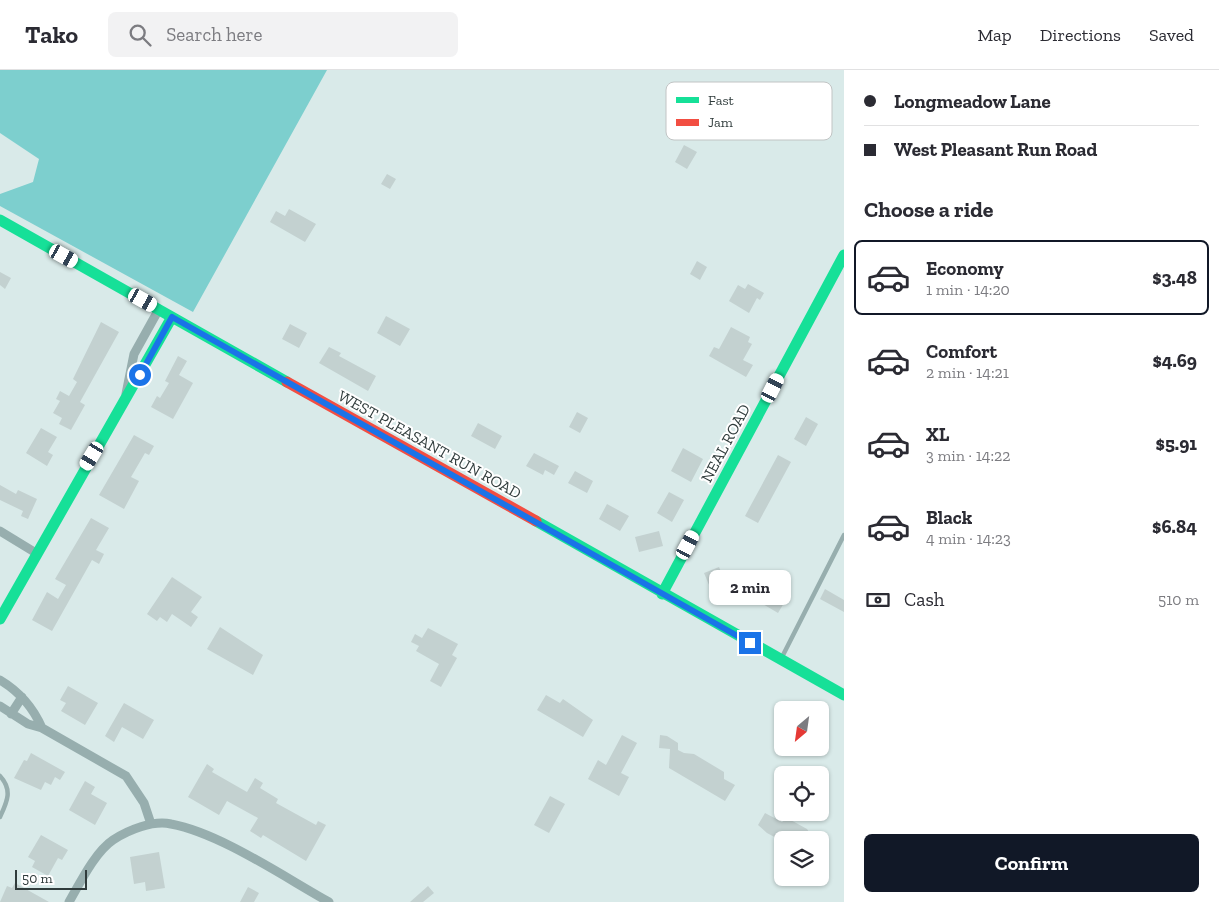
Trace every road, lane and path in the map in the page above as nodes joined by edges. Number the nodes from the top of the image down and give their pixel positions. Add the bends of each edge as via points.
1 (0, 220) edge
2 (844, 255) edge
3 (159, 309) junction
4 (172, 317) junction
5 (123, 404) junction
6 (0, 531) edge
7 (844, 535) edge
8 (36, 553) junction
9 (662, 594) junction
10 (0, 619) edge
11 (780, 660) junction
12 (0, 680) edge
13 (844, 695) edge
14 (22, 697) junction
15 (0, 706) edge
16 (11, 714) junction
17 (42, 728) junction
18 (0, 776) edge
19 (0, 817) edge
20 (151, 824) junction
21 (69, 902) edge
22 (328, 902) edge

1 - 3 main road, WEST PLEASANT RUN ROAD
2 - 9 main road, NEAL ROAD
3 - 4 main road, WEST PLEASANT RUN ROAD
3 - 5 street via 134,354
4 - 5 main road
4 - 9 main road, WEST PLEASANT RUN ROAD
5 - 8 main road
6 - 8 street
7 - 11 lane
8 - 10 main road
9 - 11 main road, WEST PLEASANT RUN ROAD
11 - 13 main road, WEST PLEASANT RUN ROAD
12 - 14 street
14 - 16 street
14 - 17 street
15 - 16 street
16 - 17 street
17 - 20 street via 126,776 144,803
18 - 19 lane via 9,793
20 - 21 street via 112,840 89,867
20 - 22 street via 170,824 216,839

